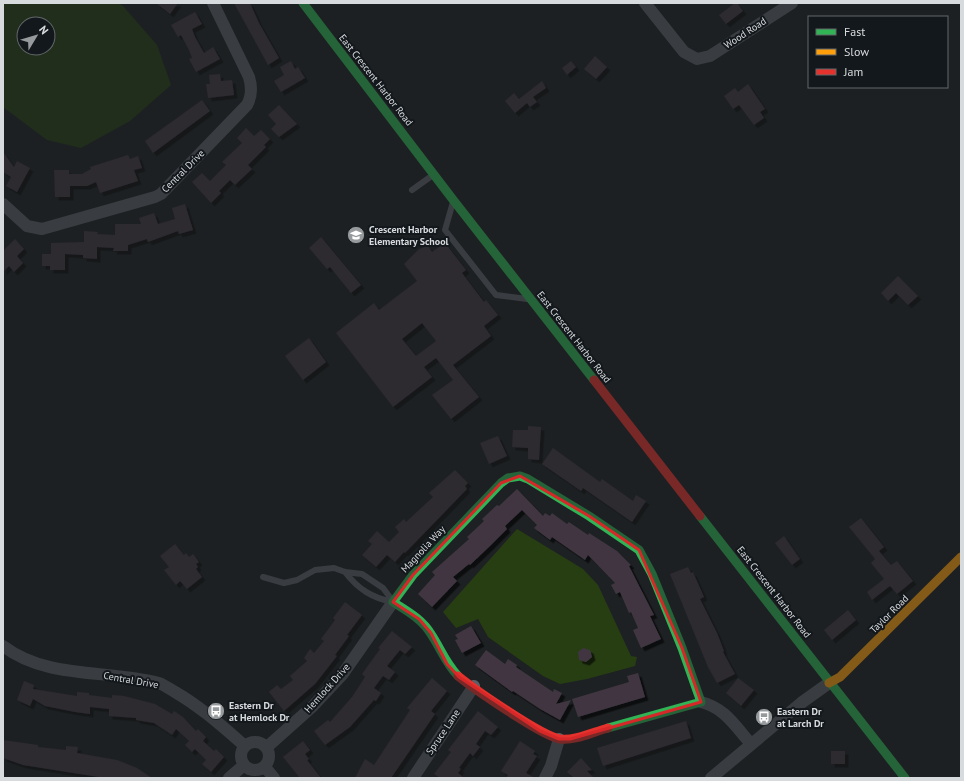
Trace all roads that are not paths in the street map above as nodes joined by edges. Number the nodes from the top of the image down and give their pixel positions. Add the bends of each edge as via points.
1 (213, 3) edge
2 (303, 3) edge
3 (645, 3) edge
4 (792, 3) edge
5 (434, 174) junction
6 (412, 190) dead end
7 (454, 201) junction
8 (3, 204) edge
9 (531, 300) junction
10 (961, 557) edge
11 (345, 572) junction
12 (263, 578) dead end
13 (393, 602) junction
14 (3, 646) edge
15 (831, 685) junction
16 (474, 686) junction
17 (701, 702) junction
18 (559, 739) junction
19 (751, 744) junction
20 (245, 746) junction
21 (266, 747) junction
22 (244, 765) junction
23 (265, 767) junction
24 (229, 778) edge
25 (274, 778) edge
26 (413, 778) edge
27 (545, 778) edge
28 (711, 778) edge
29 (905, 778) edge

1 - 8 street, Central Drive via 249,77 252,87 250,100 161,194 42,229 28,226
2 - 5 street, East Crescent Harbor Road
3 - 4 street, Wood Road via 684,52 696,59 710,56
5 - 6 lane
5 - 7 street, East Crescent Harbor Road
7 - 9 street, East Crescent Harbor Road
7 - 9 lane via 445,230 496,295
9 - 15 street, East Crescent Harbor Road
10 - 15 street, Taylor Road
11 - 12 lane via 334,568 315,570 297,580 284,583
11 - 13 lane via 354,584 377,599
11 - 13 lane via 362,574 383,588
13 - 16 street via 419,619 431,633 447,664
13 - 17 street, Magnolia Way via 413,575 501,482 513,476 528,479 639,550 652,574
13 - 21 street, Hemlock Drive via 342,674 312,706
14 - 20 street, Central Drive via 14,655 55,669 119,676 160,684 194,703
15 - 19 street via 801,703
15 - 29 street, East Crescent Harbor Road
16 - 18 street via 540,731
16 - 26 street, Spruce Lane
17 - 18 street via 570,739
17 - 19 street via 714,705 723,712
18 - 27 street via 552,766
19 - 28 street
20 - 21 street via 258,742
20 - 22 street via 241,757
21 - 23 street via 270,755
22 - 23 street via 252,770 261,770
22 - 24 street
23 - 25 street

